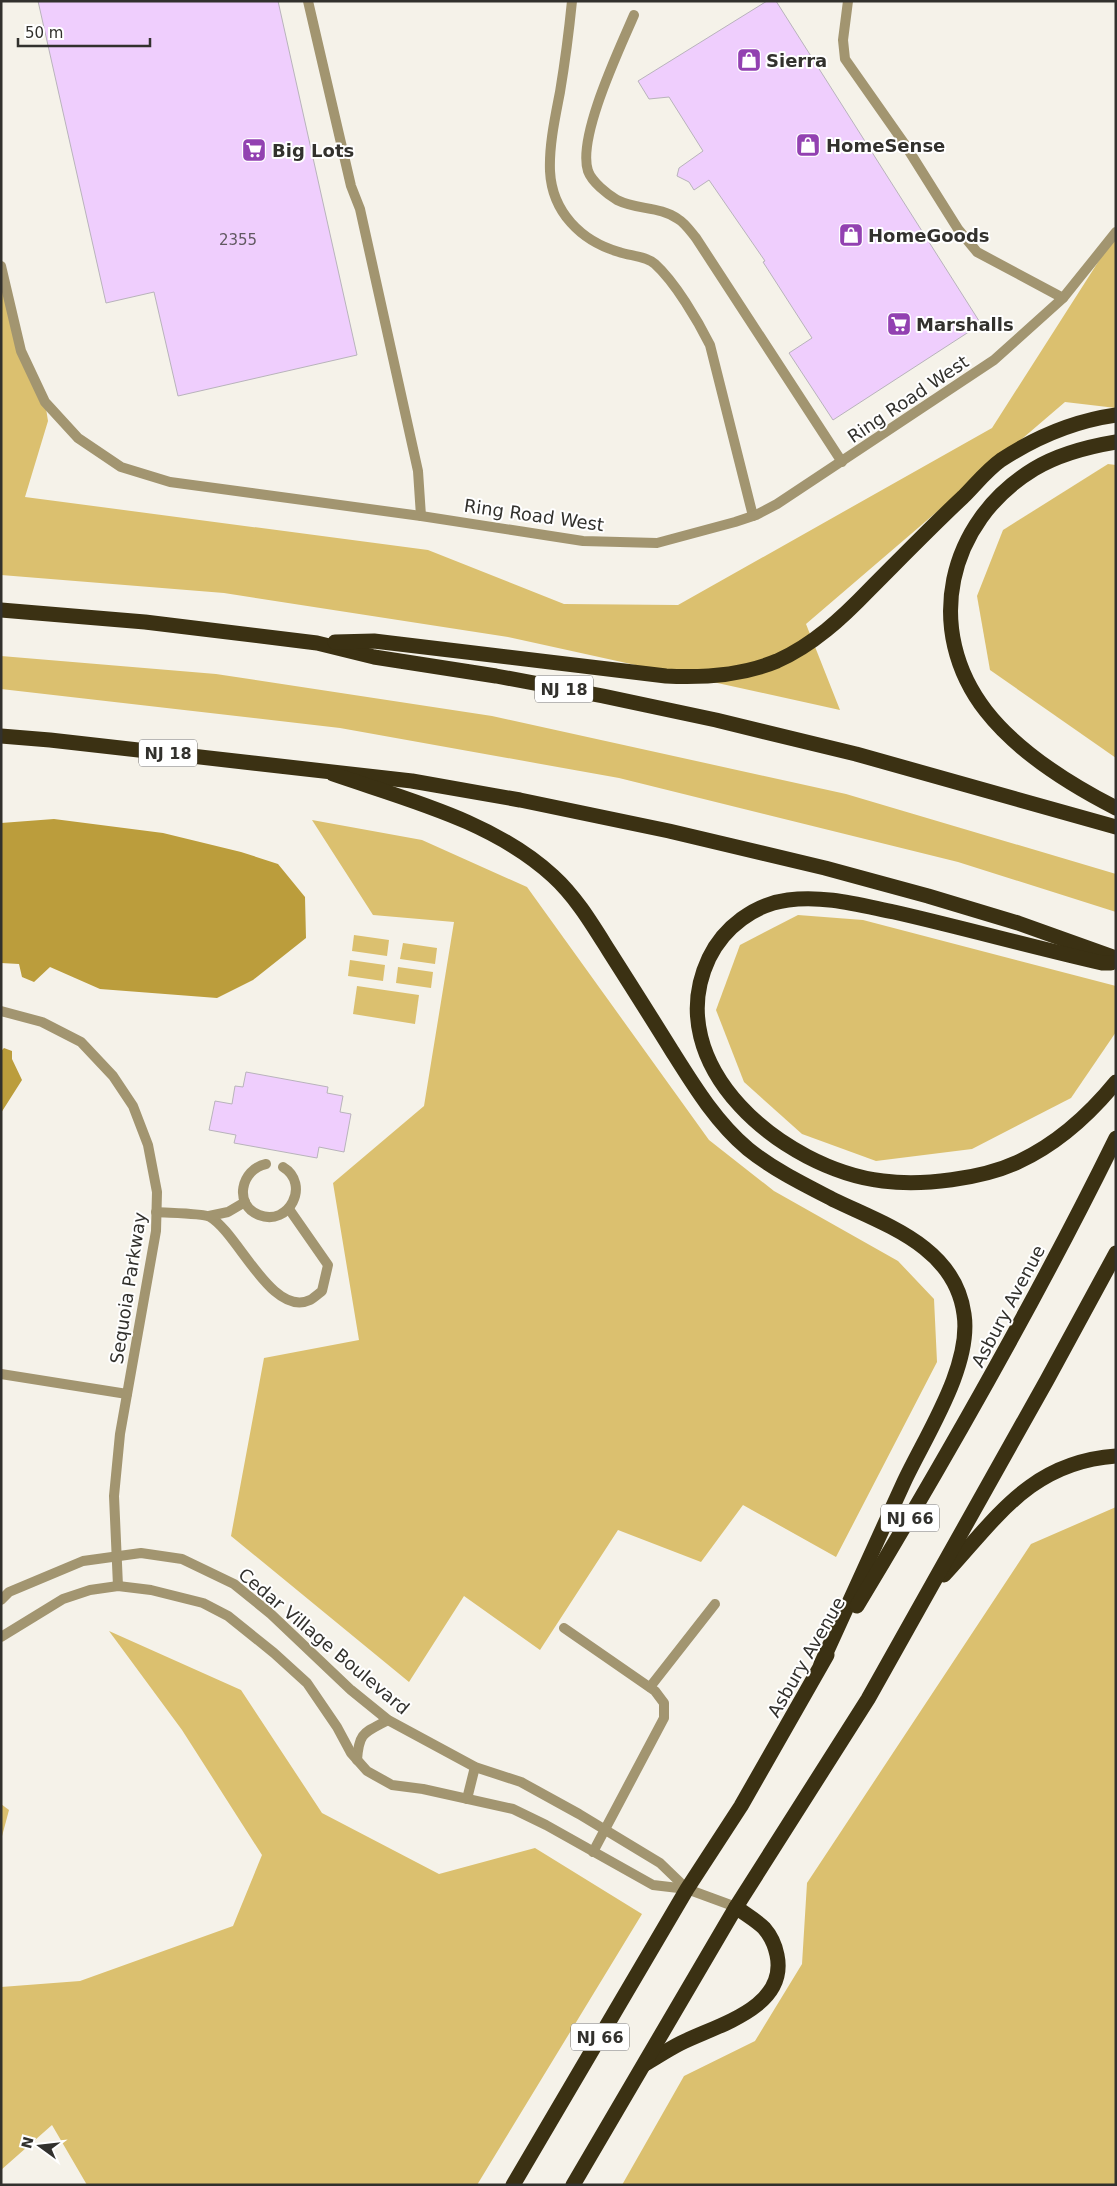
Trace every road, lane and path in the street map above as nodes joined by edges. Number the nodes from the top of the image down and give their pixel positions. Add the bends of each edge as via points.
1 (308, 1) edge
2 (572, 1) edge
3 (848, 1) edge
4 (634, 15) dead end
5 (1116, 232) edge
6 (1, 266) edge
7 (1063, 298) junction
8 (1116, 415) edge
9 (1116, 442) edge
10 (842, 462) junction
11 (421, 516) junction
12 (753, 516) junction
13 (1, 610) edge
14 (317, 643) junction
15 (1, 736) edge
16 (333, 774) junction
17 (1116, 808) edge
18 (1116, 827) edge
19 (1116, 958) edge
20 (1116, 963) edge
21 (1, 1011) edge
22 (1116, 1082) edge
23 (1116, 1138) edge
24 (266, 1164) dead end
25 (283, 1167) dead end
26 (245, 1202) junction
27 (289, 1209) junction
28 (156, 1212) junction
29 (209, 1216) junction
30 (1116, 1253) edge
31 (1, 1374) edge
32 (127, 1394) junction
33 (1116, 1456) edge
34 (116, 1557) junction
35 (118, 1586) junction
36 (928, 1593) junction
37 (1, 1600) edge
38 (715, 1604) dead end
39 (564, 1628) dead end
40 (1, 1637) edge
41 (822, 1664) junction
42 (650, 1687) junction
43 (388, 1720) junction
44 (357, 1760) junction
45 (475, 1768) junction
46 (467, 1799) junction
47 (604, 1829) junction
48 (593, 1852) junction
49 (687, 1889) junction
50 (736, 1907) junction
51 (644, 2065) junction
52 (513, 2185) edge
53 (573, 2185) edge

1 - 11 street via 351,186 360,209 418,471
2 - 12 street via 550,156 553,189 559,207 567,220 590,239 654,263 702,328 710,345
3 - 7 street via 843,40 845,59 958,229 977,252
4 - 10 street via 592,123 586,149 588,171 599,186 616,199 636,208 658,210 679,219 696,238
5 - 7 street, Ring Road West
6 - 11 street, Ring Road West via 21,351 45,402 78,438 120,467 170,482
7 - 10 street, Ring Road West via 994,360
8 - 14 highway via 1092,419 1036,438 999,461 848,611 815,639 776,662 750,670 718,676 666,676 374,641
9 - 17 highway via 1082,448 1058,457 1033,470 993,502 969,536 958,560 952,586 950,623 957,654 970,687 986,712 1050,769 1077,788
10 - 12 street, Ring Road West
11 - 12 street, Ring Road West via 583,541 657,543
13 - 14 highway, NJ 18 via 145,622
14 - 18 highway, NJ 18 via 374,657 505,678 716,720 856,754
15 - 16 highway, NJ 18
16 - 19 highway, NJ 18 via 412,781 669,831 928,896 1018,923
16 - 41 highway via 481,828 541,866 583,910 700,1096 732,1134 754,1154 788,1175 908,1234 945,1268 954,1284 964,1313 960,1361
20 - 22 highway via 1102,963 836,900 786,900 751,913 721,939 703,972 697,1013 710,1062 731,1095 756,1121 795,1151 838,1170 882,1181 925,1183 980,1174 1017,1162 1064,1134
21 - 28 street, Sequoia Parkway via 42,1022 81,1042 113,1076 132,1106 148,1145 157,1192
23 - 41 highway, Asbury Avenue / NJ 66 via 998,1367
24 - 26 street via 246,1176 242,1194
25 - 27 street via 296,1184 294,1201
26 - 27 street via 257,1215 265,1217 274,1217
26 - 29 street via 228,1212
27 - 29 street via 328,1265 322,1291 309,1301 293,1302 276,1295 227,1233
28 - 29 street
28 - 32 street, Sequoia Parkway via 156,1231
30 - 36 highway, NJ 66
31 - 32 street
32 - 34 street, Sequoia Parkway via 114,1496
33 - 36 highway via 1073,1464 1042,1477 1021,1492 978,1535
34 - 35 street, Sequoia Parkway
34 - 37 street, Cedar Village Boulevard via 83,1561 9,1592
34 - 43 street, Cedar Village Boulevard via 141,1554 182,1559 234,1584
35 - 40 street, Cedar Village Boulevard via 90,1590 63,1599
35 - 44 street, Cedar Village Boulevard via 186,1598 228,1616 307,1683
36 - 50 highway, NJ 66 via 868,1699
38 - 42 street
39 - 42 street
41 - 49 highway, Asbury Avenue / NJ 66 via 741,1806
42 - 47 street via 664,1703 664,1718
43 - 44 street via 366,1731 358,1741
43 - 45 street, Cedar Village Boulevard
44 - 46 street, Cedar Village Boulevard via 367,1771 392,1785
45 - 46 street
45 - 47 street, Cedar Village Boulevard via 521,1782
46 - 48 street, Cedar Village Boulevard via 513,1809
47 - 48 street
47 - 49 street, Cedar Village Boulevard via 660,1863
48 - 49 street, Cedar Village Boulevard via 653,1885
49 - 50 street, Cedar Village Boulevard
49 - 52 highway, Asbury Avenue / NJ 66
50 - 51 highway, NJ 66
50 - 51 highway via 763,1926 775,1945 778,1962 774,1985 765,1998 745,2013 681,2043
51 - 53 highway, NJ 66

